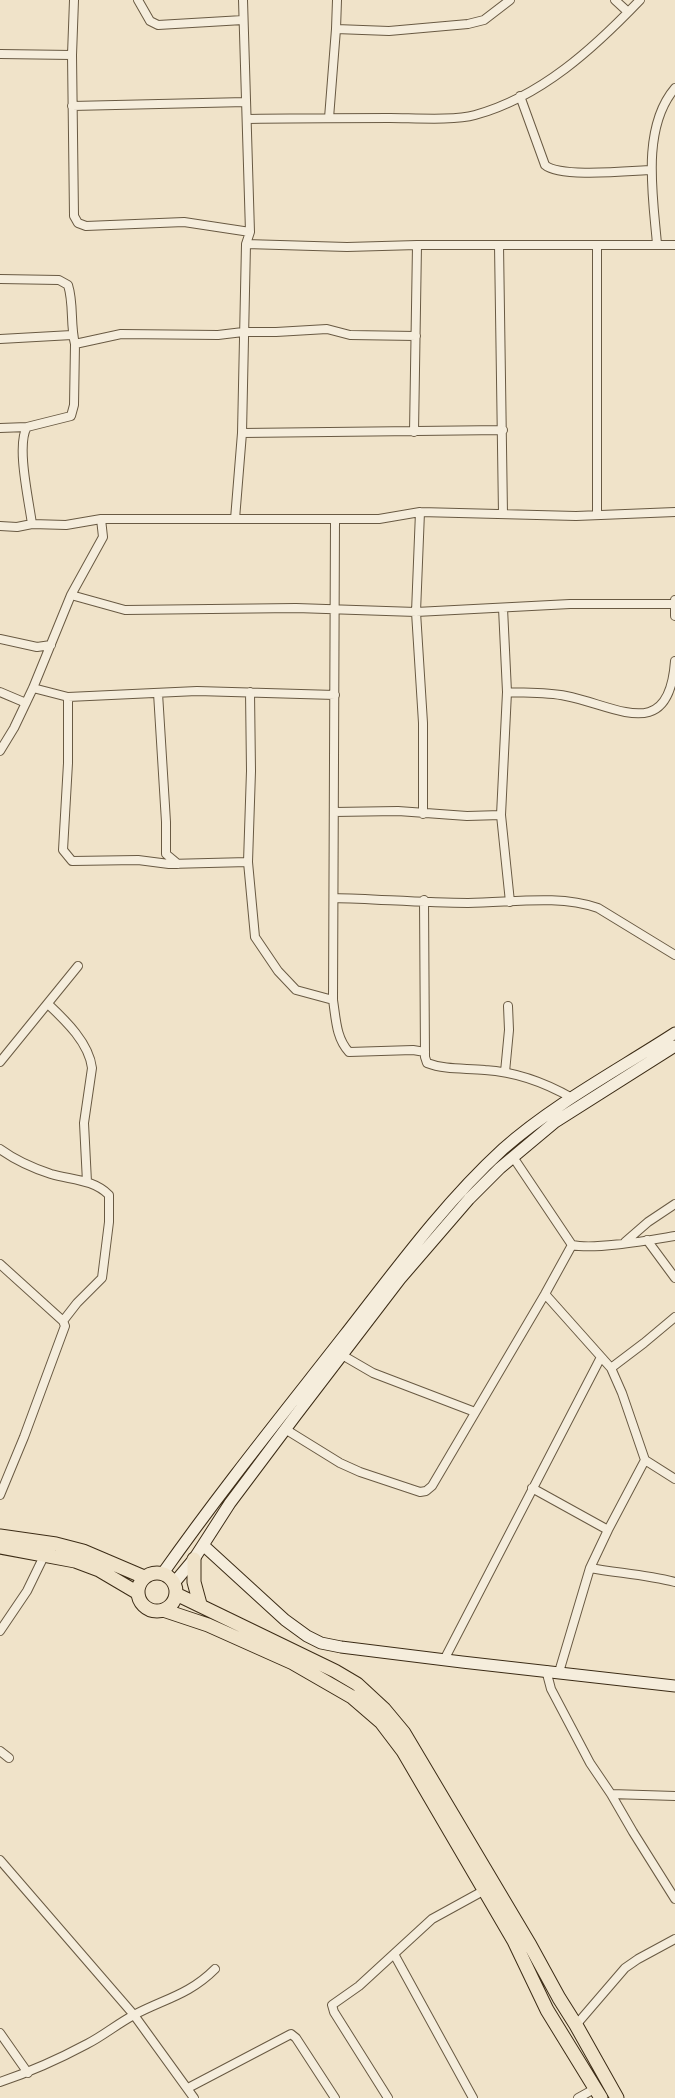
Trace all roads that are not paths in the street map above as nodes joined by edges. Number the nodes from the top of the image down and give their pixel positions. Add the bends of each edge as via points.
1 (74, 0) edge
2 (138, 0) edge
3 (243, 0) edge
4 (337, 0) edge
5 (510, 0) edge
6 (615, 0) edge
7 (640, 0) edge
8 (628, 12) junction
9 (243, 20) junction
10 (336, 29) junction
11 (0, 54) edge
12 (72, 55) junction
13 (675, 88) edge
14 (520, 96) junction
15 (246, 102) junction
16 (72, 106) junction
17 (328, 118) junction
18 (248, 119) junction
19 (651, 170) junction
20 (250, 232) junction
21 (246, 244) junction
22 (657, 244) junction
23 (417, 245) junction
24 (499, 245) junction
25 (597, 245) junction
26 (675, 245) edge
27 (0, 279) edge
28 (243, 332) junction
29 (72, 335) junction
30 (416, 336) junction
31 (0, 340) edge
32 (75, 344) junction
33 (27, 427) junction
34 (0, 428) edge
35 (503, 430) junction
36 (414, 432) junction
37 (242, 433) junction
38 (420, 512) junction
39 (675, 512) edge
40 (503, 514) junction
41 (596, 515) junction
42 (101, 519) junction
43 (235, 519) junction
44 (335, 520) junction
45 (32, 524) junction
46 (0, 526) edge
47 (71, 595) junction
48 (675, 599) edge
49 (675, 604) edge
50 (503, 608) junction
51 (333, 610) junction
52 (416, 612) junction
53 (675, 616) edge
54 (0, 639) edge
55 (51, 645) junction
56 (675, 661) edge
57 (33, 688) junction
58 (0, 692) edge
59 (250, 692) junction
60 (507, 692) junction
61 (158, 693) junction
62 (335, 695) junction
63 (68, 697) junction
64 (26, 703) junction
65 (0, 751) edge
66 (334, 812) junction
67 (423, 814) junction
68 (501, 815) junction
69 (248, 862) junction
70 (178, 864) junction
71 (334, 898) junction
72 (424, 900) junction
73 (510, 902) junction
74 (675, 955) edge
75 (78, 966) dead end
76 (333, 1000) junction
77 (48, 1004) junction
78 (508, 1006) dead end
79 (675, 1033) edge
80 (675, 1046) edge
81 (425, 1052) junction
82 (0, 1062) edge
83 (505, 1072) junction
84 (572, 1098) junction
85 (0, 1149) edge
86 (513, 1157) junction
87 (87, 1182) junction
88 (675, 1204) edge
89 (675, 1236) edge
90 (647, 1240) junction
91 (625, 1242) junction
92 (572, 1245) junction
93 (0, 1264) edge
94 (675, 1278) edge
95 (545, 1294) junction
96 (675, 1317) edge
97 (63, 1321) junction
98 (342, 1355) junction
99 (601, 1356) junction
100 (611, 1368) junction
101 (475, 1412) junction
102 (285, 1429) junction
103 (645, 1460) junction
104 (674, 1476) edge
105 (532, 1488) junction
106 (0, 1495) edge
107 (608, 1530) junction
108 (0, 1536) edge
109 (203, 1545) junction
110 (28, 1546) junction
111 (0, 1547) edge
112 (44, 1556) junction
113 (194, 1559) junction
114 (590, 1568) junction
115 (163, 1573) junction
116 (144, 1577) junction
117 (675, 1582) edge
118 (175, 1588) junction
119 (138, 1593) junction
120 (200, 1604) junction
121 (163, 1610) junction
122 (0, 1631) edge
123 (444, 1660) junction
124 (546, 1670) junction
125 (559, 1672) junction
126 (675, 1686) edge
127 (0, 1751) edge
128 (9, 1758) dead end
129 (611, 1794) junction
130 (675, 1796) edge
131 (0, 1860) edge
132 (483, 1891) junction
133 (675, 1899) edge
134 (675, 1939) edge
135 (394, 1954) junction
136 (215, 1969) dead end
137 (134, 2015) junction
138 (576, 2025) junction
139 (0, 2033) edge
140 (28, 2073) junction
141 (0, 2082) edge
142 (188, 2088) junction
143 (598, 2093) edge
144 (194, 2098) edge
145 (334, 2098) edge
146 (388, 2098) edge
147 (473, 2098) edge
148 (578, 2098) edge
149 (617, 2098) edge

1 - 12 street
2 - 9 street via 150,21 158,25
3 - 9 street
4 - 10 street
5 - 10 street via 484,20 468,24 389,31
6 - 8 street
7 - 8 street
8 - 14 street via 586,52 554,77
9 - 15 street
10 - 17 street
11 - 12 street
12 - 16 street
13 - 19 street via 659,116
14 - 17 street via 474,116 433,119
14 - 19 street via 545,165 549,168 566,173
15 - 16 street
15 - 18 street
16 - 20 street via 74,216 78,223 86,226 184,222
17 - 18 street
18 - 20 street
19 - 22 street
20 - 21 street
21 - 23 street via 347,247
21 - 28 street
22 - 25 street
22 - 26 street
23 - 24 street
23 - 30 street
24 - 25 street
24 - 35 street
25 - 41 street
27 - 29 street via 59,280 68,285 71,295
28 - 30 street via 326,329 350,335
28 - 32 street via 218,335 122,334
28 - 37 street
29 - 31 street
29 - 32 street
30 - 36 street
32 - 33 street via 74,405 71,416
33 - 34 street
33 - 45 street via 23,434 24,470
35 - 36 street
35 - 40 street
36 - 37 street
37 - 43 street
38 - 40 street
38 - 44 street via 379,519
38 - 52 street
39 - 41 street
40 - 41 street
42 - 43 street
42 - 45 street via 66,525
42 - 47 street via 103,537
43 - 44 street
44 - 51 street
45 - 46 street via 17,527
47 - 51 street via 125,610
47 - 55 street
48 - 49 street
49 - 50 street via 570,604
49 - 53 street
50 - 52 street
50 - 60 street
51 - 52 street
51 - 62 street
52 - 67 street via 423,723
54 - 55 street via 37,646
55 - 57 street
56 - 60 street via 665,702 651,713 635,715 565,696
57 - 63 street
57 - 64 street
58 - 64 street
59 - 61 street
59 - 62 street
59 - 69 street
60 - 68 street
61 - 63 street
61 - 70 street via 166,854
62 - 66 street
63 - 70 street via 68,763 63,850 66,856 72,861 138,860
64 - 65 street
66 - 67 street via 398,811
66 - 71 street
67 - 68 street
68 - 73 street
69 - 70 street
69 - 76 street via 255,937 278,971 296,990
71 - 72 street
71 - 76 street
72 - 73 street
72 - 81 street
73 - 74 street via 584,903 598,908
75 - 77 street
76 - 81 street via 341,1044 349,1052
77 - 82 street
77 - 87 street via 69,1023 91,1060 84,1123
78 - 83 street via 509,1030
79 - 84 main road
80 - 86 main road via 555,1122
81 - 83 street via 427,1063 437,1066
83 - 84 street via 533,1078
84 - 115 main road via 505,1148 455,1199 202,1517
85 - 87 street via 13,1158 52,1174
86 - 92 street
86 - 98 main road via 469,1200 400,1279
87 - 97 street via 102,1188 109,1195 104,1268 102,1278 77,1302
88 - 91 street via 648,1222
89 - 90 street
90 - 91 street
90 - 94 street
91 - 92 street via 581,1247
92 - 95 street
93 - 97 street
95 - 99 street
95 - 101 street
96 - 100 street
97 - 106 street via 60,1339
98 - 101 street via 373,1373
98 - 102 main road
99 - 100 street
99 - 105 street
100 - 103 street
101 - 102 street via 432,1486 420,1492 340,1463
102 - 109 main road via 230,1503
103 - 104 street
103 - 107 street
105 - 107 street
105 - 123 street
107 - 114 street
108 - 110 main road
109 - 113 main road
109 - 123 main road via 285,1620 321,1643
110 - 111 main road
110 - 112 main road
110 - 116 main road via 83,1551
112 - 119 main road via 87,1565
112 - 122 street via 27,1591
113 - 118 main road
113 - 120 main road via 194,1582
114 - 117 street via 627,1575 654,1576
114 - 125 street
115 - 116 main road via 156,1572
115 - 118 main road via 169,1577
116 - 119 main road via 138,1587
118 - 120 main road
118 - 121 main road via 172,1604
119 - 121 main road via 139,1600 149,1609
120 - 138 main road via 352,1680 393,1718 419,1756
121 - 132 main road via 208,1625 293,1663 352,1697 374,1714 403,1751
123 - 124 main road
124 - 125 main road
124 - 129 street via 551,1689 590,1763
125 - 126 main road
127 - 128 street
129 - 130 street
129 - 133 street
131 - 137 street
132 - 135 street via 432,1920
132 - 143 main road via 514,1941 547,2010
134 - 138 street via 625,1968
135 - 146 street via 332,2005
135 - 147 street
136 - 137 street via 201,1983 182,1994
137 - 140 street via 87,2044
137 - 142 street
138 - 149 main road
139 - 140 street
140 - 141 street
142 - 144 street
142 - 145 street via 291,2034
143 - 148 street

